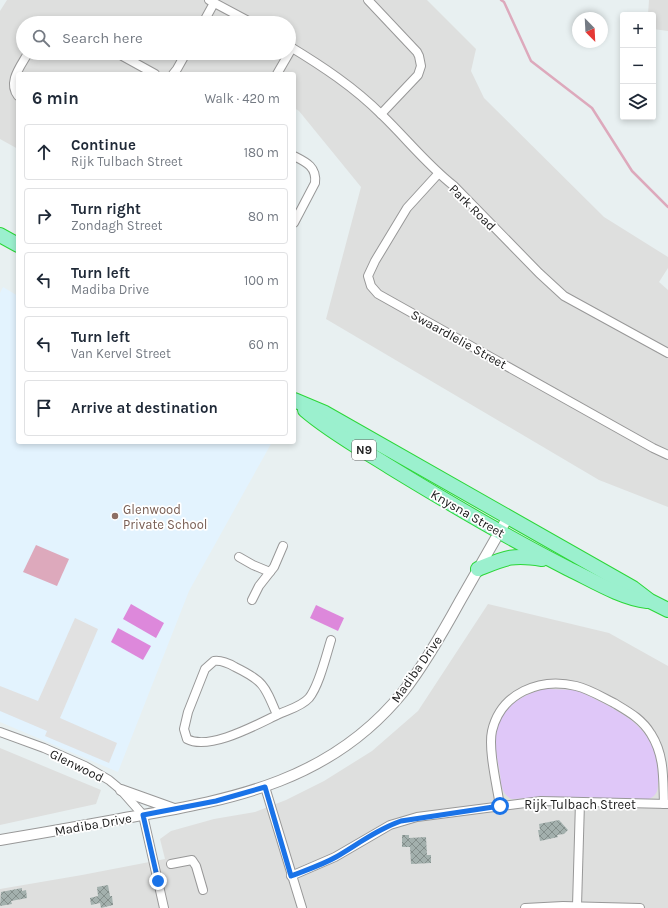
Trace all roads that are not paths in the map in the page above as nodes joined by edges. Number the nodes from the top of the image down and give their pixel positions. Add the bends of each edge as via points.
1 (368, 0) edge
2 (212, 2) edge
3 (206, 16) edge
4 (239, 16) edge
5 (296, 50) edge
6 (24, 60) edge
7 (130, 60) edge
8 (182, 60) edge
9 (284, 60) edge
10 (17, 72) edge
11 (151, 72) edge
12 (175, 72) edge
13 (278, 72) edge
14 (16, 74) edge
15 (16, 93) edge
16 (381, 114) junction
17 (296, 157) edge
18 (438, 174) junction
19 (296, 219) edge
20 (0, 235) edge
21 (16, 244) edge
22 (668, 353) edge
23 (296, 401) edge
24 (668, 455) edge
25 (508, 517) junction
26 (499, 532) junction
27 (283, 546) dead end
28 (240, 557) dead end
29 (554, 561) junction
30 (478, 570) junction
31 (270, 572) junction
32 (252, 600) dead end
33 (650, 601) junction
34 (668, 610) edge
35 (331, 640) dead end
36 (277, 715) junction
37 (0, 732) edge
38 (265, 787) junction
39 (121, 790) junction
40 (580, 802) junction
41 (666, 804) edge
42 (500, 806) junction
43 (175, 809) junction
44 (143, 815) junction
45 (0, 840) edge
46 (171, 864) dead end
47 (291, 876) junction
48 (203, 890) dead end
49 (577, 906) junction
50 (164, 908) edge
51 (302, 908) edge
52 (525, 908) edge
53 (640, 908) edge

1 - 16 street via 416,52 421,66 418,75
2 - 3 street
2 - 4 street
5 - 16 street, Park Road via 352,87
6 - 10 street
7 - 11 street
8 - 12 street
9 - 13 street
14 - 15 street
16 - 18 street, Park Road
17 - 19 street via 313,168 316,179
18 - 22 street, Park Road via 454,186 564,296
18 - 24 street, Swaardlelie Street via 407,208 375,261 368,276 374,291
20 - 21 highway
23 - 25 highway, Knysna Street / N9 via 325,413
23 - 26 highway, Knysna Street / N9 via 319,421
25 - 26 street, Madiba Drive
25 - 33 highway, Knysna Street / N9 via 634,588
26 - 29 highway, Knysna Street / N9
26 - 30 street, Madiba Drive
27 - 31 street
28 - 31 street
29 - 30 highway via 508,557
29 - 33 highway, Knysna Street / N9 via 629,597
30 - 38 street, Madiba Drive via 412,680 381,716 353,741 325,760
31 - 32 street
33 - 34 highway, Knysna Street / N9
35 - 36 street via 313,692 304,703
36 - 36 street via 228,737 198,742 187,738 184,730 188,712 205,669 214,661 222,661 254,676 268,692
37 - 39 street, Glenwood via 85,766
38 - 43 street, Madiba Drive
38 - 47 street
39 - 43 street
39 - 44 street, Glenwood
40 - 41 street, Rijk Tulbach Street
40 - 42 street, Rijk Tulbach Street via 541,801
40 - 49 street
41 - 42 street via 660,755 652,735 643,723 632,713 603,697 575,686 540,684 513,696 498,715 492,731 491,745
42 - 47 street, Rijk Tulbach Street via 401,821 376,832 335,857
43 - 44 street, Madiba Drive
44 - 45 street, Madiba Drive
44 - 50 street
46 - 48 street via 192,860
47 - 51 street
49 - 52 street
49 - 53 street

